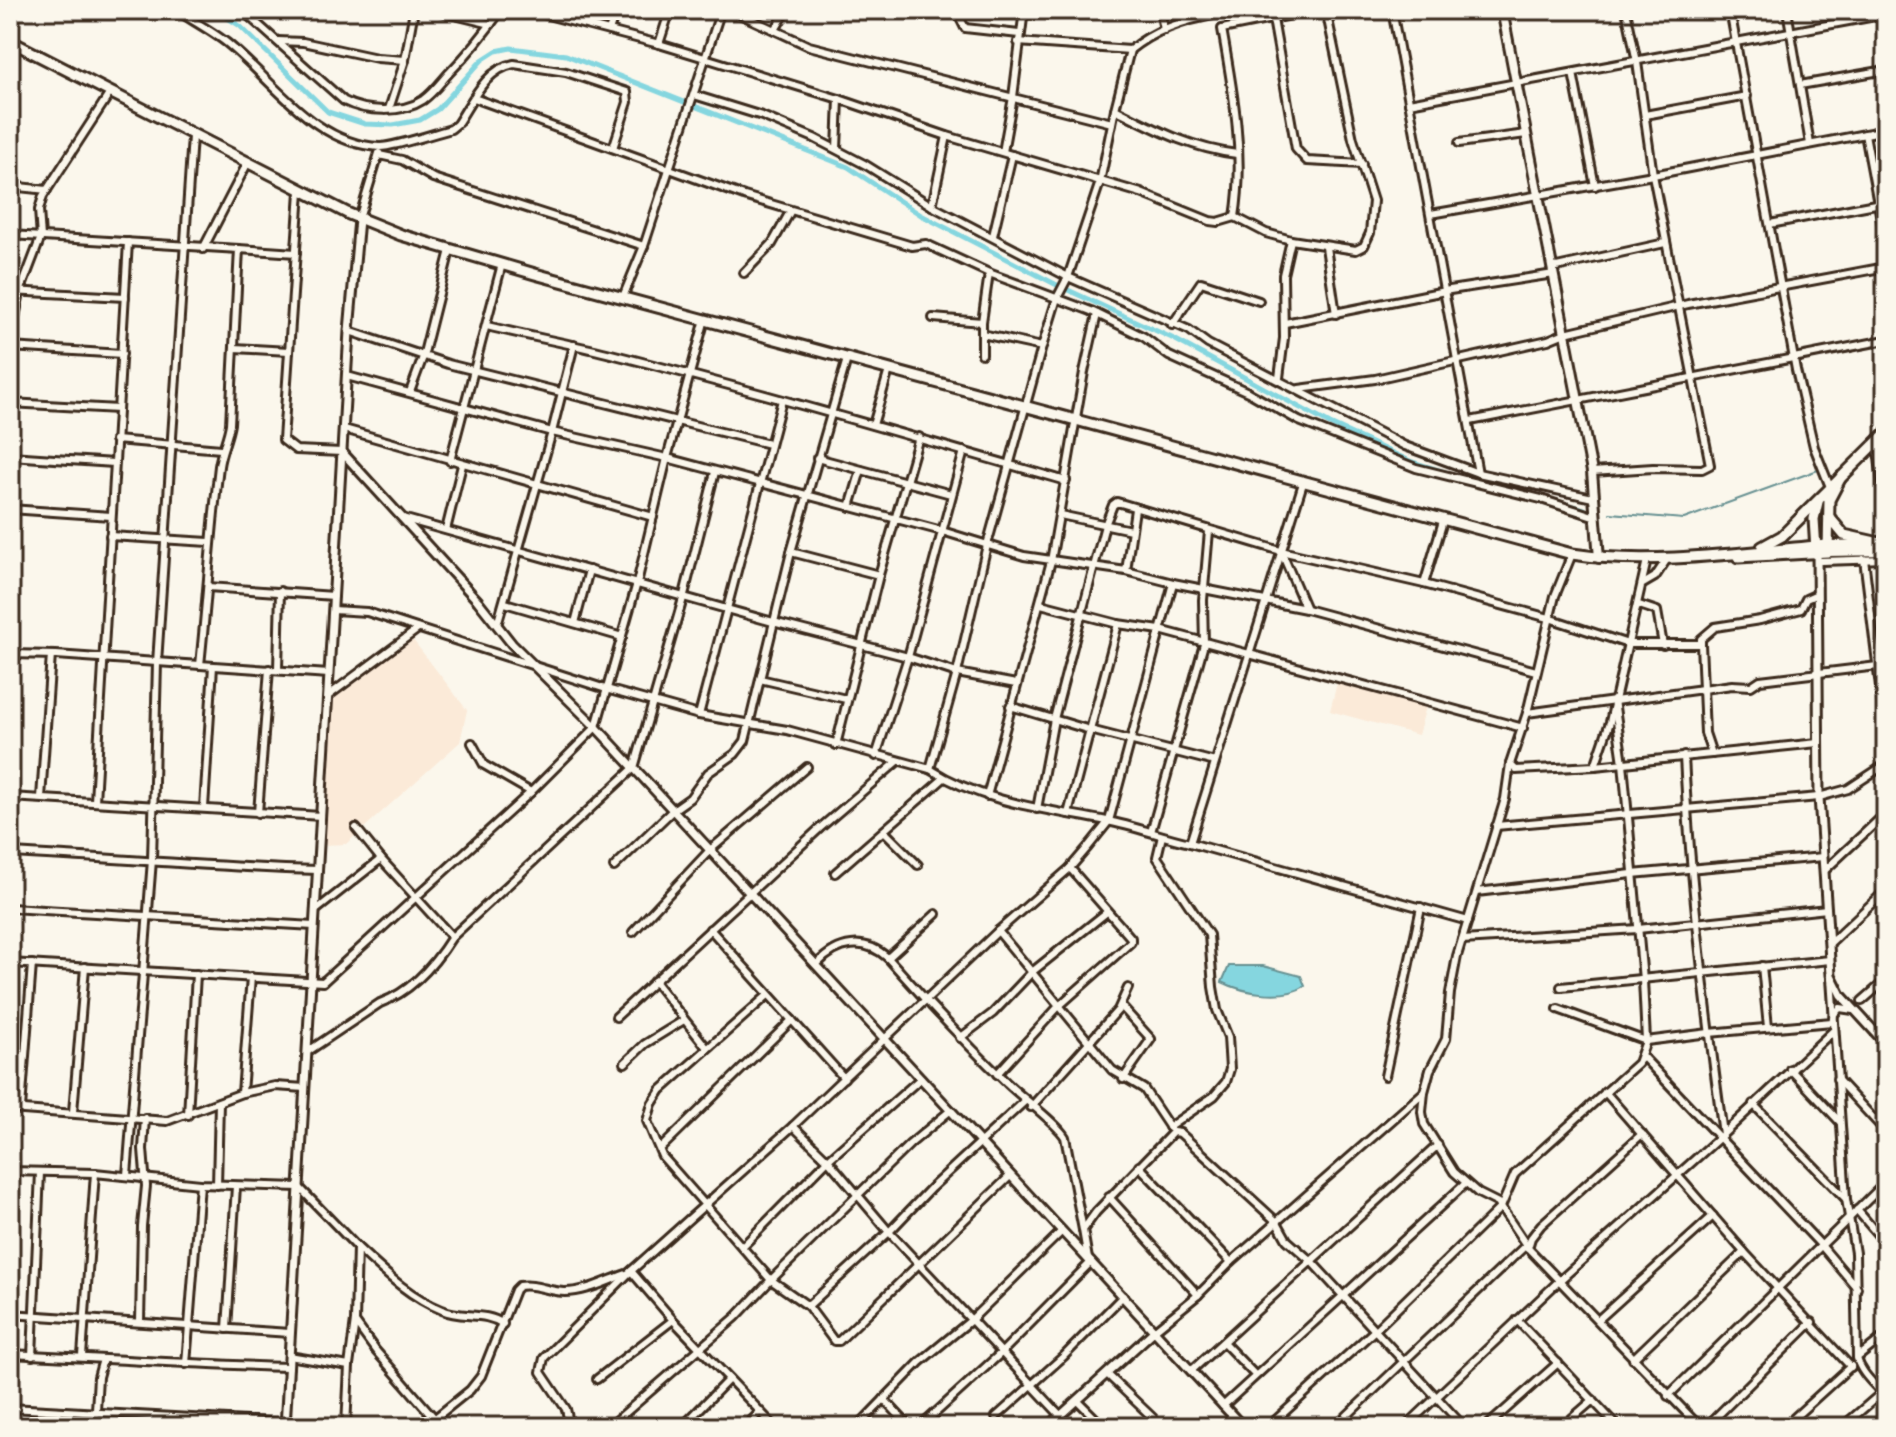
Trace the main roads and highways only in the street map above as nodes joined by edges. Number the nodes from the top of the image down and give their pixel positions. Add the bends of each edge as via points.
1 (1502, 10) edge
2 (10, 41) edge
3 (1886, 433) edge
4 (1841, 477) junction
5 (1826, 491) junction
6 (1828, 516) junction
7 (1885, 546) edge
8 (1828, 548) junction
9 (1747, 551) junction
10 (1688, 556) junction
11 (1818, 556) junction
12 (1599, 558) junction

1 - 12 main road via 1592,472
2 - 12 highway via 300,191 359,219 450,250 1443,521
3 - 4 highway
4 - 5 highway
4 - 6 highway via 1830,495
5 - 9 highway via 1782,536
5 - 11 highway via 1814,513
6 - 7 highway via 1844,535
6 - 8 highway
7 - 8 main road
8 - 11 highway
9 - 10 highway
9 - 11 highway
10 - 11 highway
10 - 12 highway

